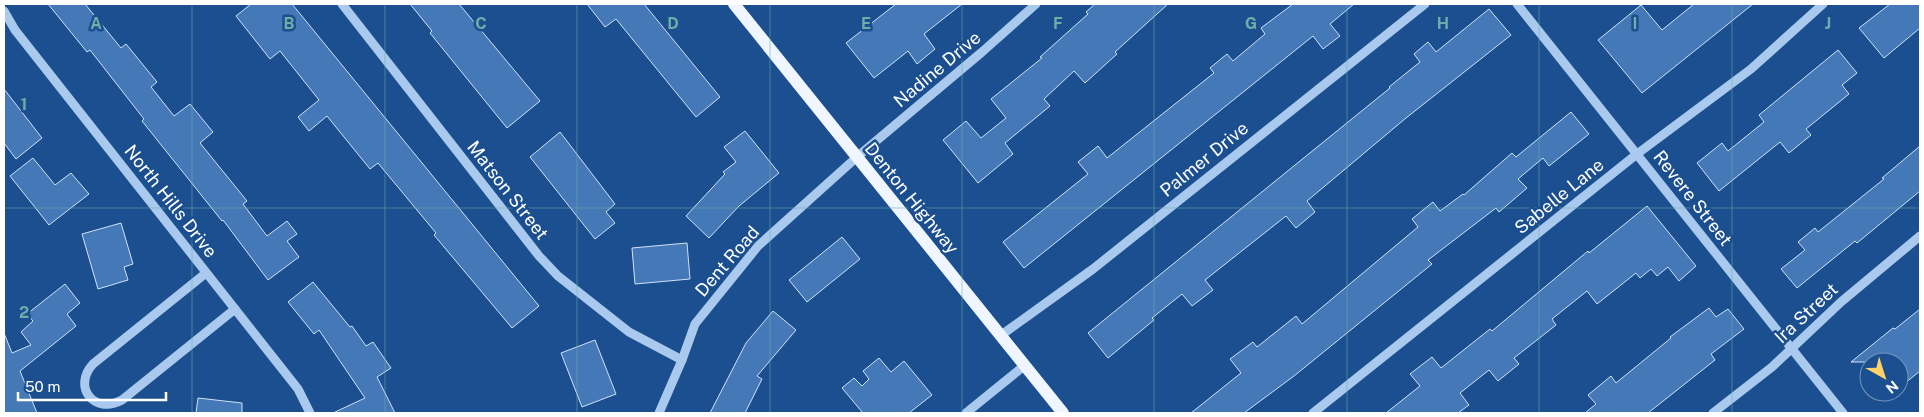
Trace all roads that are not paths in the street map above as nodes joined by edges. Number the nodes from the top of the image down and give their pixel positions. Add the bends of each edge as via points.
1 (342, 4) edge
2 (734, 4) edge
3 (1036, 4) edge
4 (1425, 4) edge
5 (1517, 4) edge
6 (1824, 4) edge
7 (4, 11) edge
8 (1637, 154) junction
9 (857, 157) junction
10 (1920, 236) edge
11 (206, 273) junction
12 (235, 309) junction
13 (1000, 336) junction
14 (1791, 349) junction
15 (682, 360) junction
16 (1024, 366) junction
17 (970, 412) edge
18 (310, 413) edge
19 (659, 413) edge
20 (1063, 413) edge
21 (1313, 413) edge
22 (1713, 413) edge
23 (1843, 413) edge

1 - 15 street, Matson Street via 539,256 629,332
2 - 9 main road, Denton Highway
3 - 9 street, Nadine Drive
4 - 13 street, Palmer Drive via 1092,269
5 - 8 street, Revere Street
6 - 8 street, Sabelle Lane via 1751,69
7 - 11 street, North Hills Drive via 15,30
8 - 14 street, Revere Street
8 - 21 street, Sabelle Lane
9 - 13 main road, Denton Highway
9 - 15 street, Dent Road via 758,246 695,324
10 - 14 street, Ira Street via 1840,302
11 - 12 street, North Hills Drive
11 - 12 street via 93,364 84,384 90,397 108,405 122,400
12 - 18 street, North Hills Drive via 298,389
13 - 16 main road, Denton Highway
14 - 22 street, Ira Street
14 - 23 street, Revere Street
15 - 19 street, Dent Road
16 - 17 street
16 - 20 main road, Denton Highway

